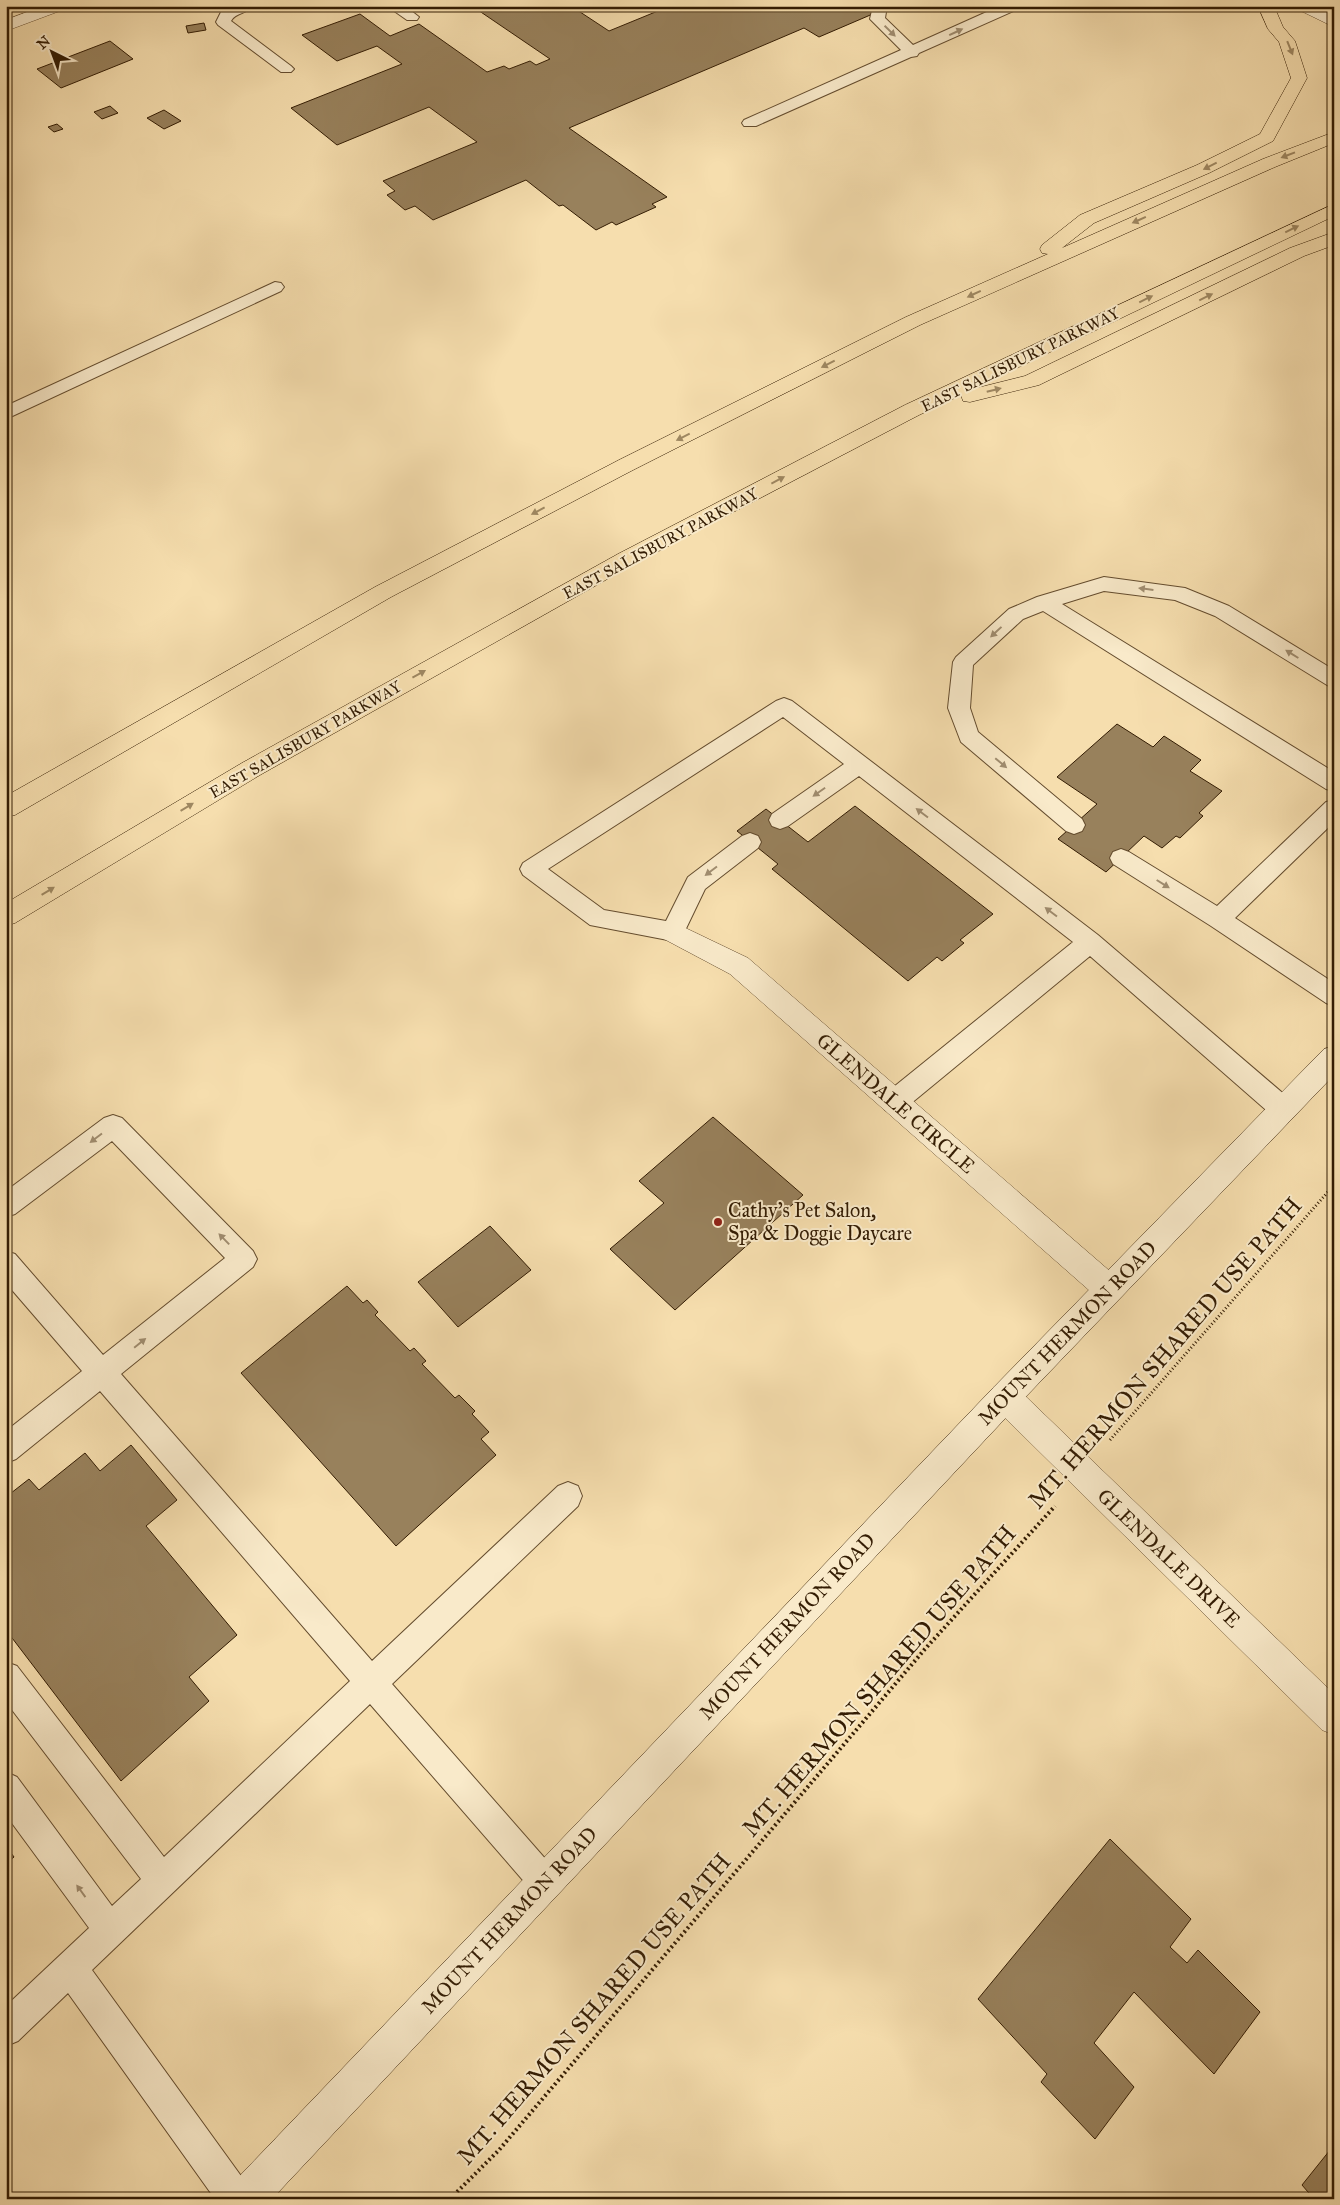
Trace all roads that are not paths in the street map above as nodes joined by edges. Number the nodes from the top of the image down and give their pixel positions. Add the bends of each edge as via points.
1 (59, 6) edge
2 (246, 6) edge
3 (394, 6) edge
4 (880, 6) edge
5 (1013, 6) edge
6 (1266, 6) edge
7 (1303, 6) edge
8 (412, 17) dead end
9 (1334, 22) edge
10 (6, 26) edge
11 (912, 53) junction
12 (286, 69) dead end
13 (750, 123) dead end
14 (1334, 138) edge
15 (1334, 209) edge
16 (1334, 238) edge
17 (1019, 273) junction
18 (275, 287) dead end
19 (912, 410) junction
20 (6, 413) edge
21 (1044, 602) junction
22 (1334, 680) edge
23 (858, 765) junction
24 (1334, 783) edge
25 (6, 808) edge
26 (1334, 808) edge
27 (780, 820) dead end
28 (1074, 825) dead end
29 (750, 842) dead end
30 (1121, 858) dead end
31 (6, 916) edge
32 (1219, 919) junction
33 (674, 932) junction
34 (1090, 942) junction
35 (1334, 996) edge
36 (1334, 1057) edge
37 (894, 1102) junction
38 (1283, 1109) junction
39 (6, 1206) edge
40 (6, 1263) edge
41 (1109, 1289) junction
42 (102, 1374) junction
43 (1005, 1396) junction
44 (6, 1448) edge
45 (568, 1496) dead end
46 (6, 1677) edge
47 (372, 1683) junction
48 (1334, 1718) edge
49 (6, 1788) edge
50 (163, 1881) junction
51 (545, 1882) junction
52 (110, 1930) junction
53 (70, 1968) junction
54 (6, 2029) edge
55 (237, 2199) edge
56 (245, 2199) edge

1 - 10 main road
2 - 12 lane via 229,12 223,22
3 - 8 lane
4 -> 11 lane via 877,19
11 -> 5 lane
6 -> 17 main road via 1276,29 1287,41 1299,78 1267,137 1203,169 1087,219
7 - 9 main road
11 - 13 lane
14 -> 17 main road via 1269,162
19 -> 15 main road, EAST SALISBURY PARKWAY
19 -> 16 main road via 1032,381 1297,252
17 -> 25 main road via 914,321 383,592
18 - 20 lane
31 -> 19 main road, EAST SALISBURY PARKWAY via 251,768 626,559
22 -> 21 lane via 1222,611 1178,593 1104,584
21 - 24 lane
21 -> 28 lane via 1016,614 964,662 958,708 969,736
23 -> 27 lane
23 - 33 lane via 784,706 531,869 598,918
34 -> 23 lane
26 - 32 lane
29 -> 33 lane via 696,883
30 -> 32 lane
32 - 35 lane
33 - 37 main road, GLENDALE CIRCLE via 739,966
34 - 37 lane
34 - 38 lane
36 - 38 main road, MOUNT HERMON ROAD
37 - 41 main road, GLENDALE CIRCLE
38 - 41 main road, MOUNT HERMON ROAD
42 -> 39 lane via 244,1259 113,1126
40 - 42 lane
41 - 43 main road, MOUNT HERMON ROAD
42 - 44 lane
42 - 47 lane
43 - 48 main road, GLENDALE DRIVE
43 - 51 main road, MOUNT HERMON ROAD
45 - 47 lane
46 - 50 lane
47 - 50 lane
47 - 51 lane
52 -> 49 lane
50 - 52 lane
51 - 56 main road, MOUNT HERMON ROAD
52 - 53 lane
53 - 54 lane
53 - 55 lane

